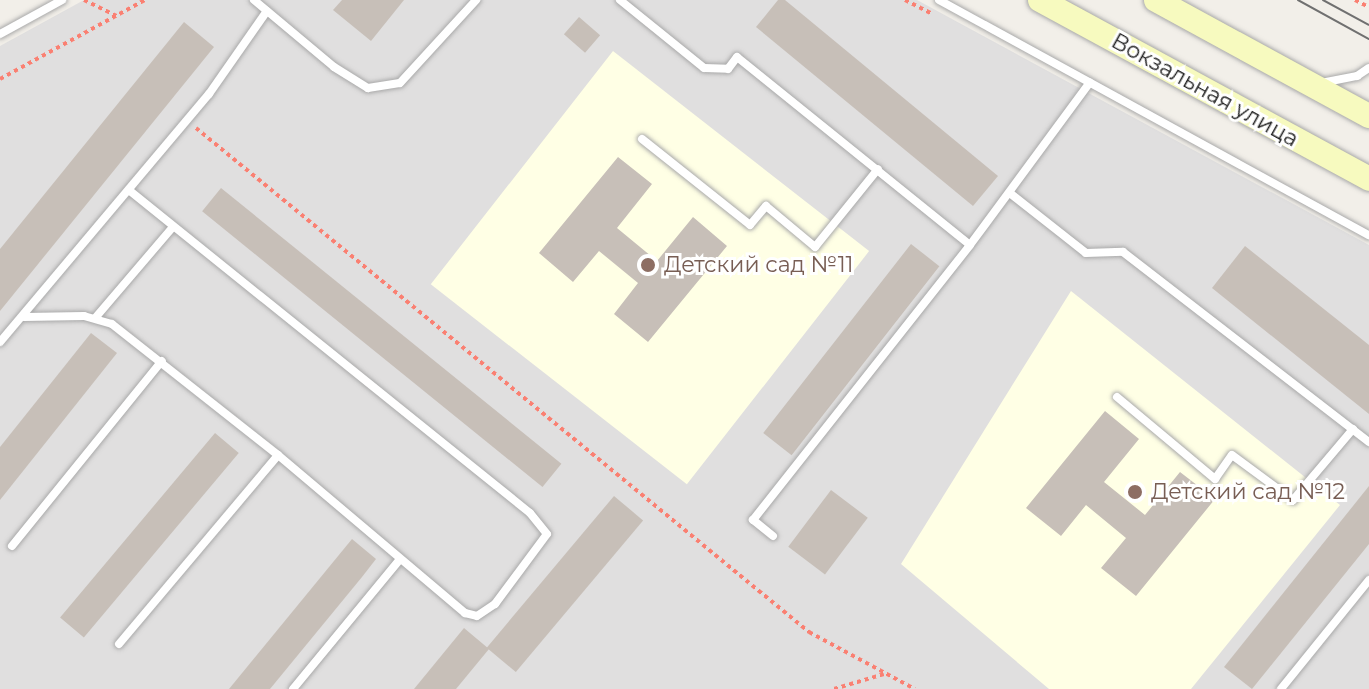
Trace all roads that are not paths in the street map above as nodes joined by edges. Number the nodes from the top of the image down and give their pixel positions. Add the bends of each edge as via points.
1 (62, 0) edge
2 (254, 0) edge
3 (476, 0) edge
4 (620, 0) edge
5 (939, 0) edge
6 (1040, 0) edge
7 (1156, 0) edge
8 (267, 11) junction
9 (0, 34) edge
10 (1369, 68) edge
11 (1090, 82) junction
12 (1310, 84) junction
13 (1369, 116) edge
14 (642, 139) dead end
15 (878, 169) junction
16 (1369, 179) edge
17 (130, 191) junction
18 (1011, 194) junction
19 (173, 227) junction
20 (1369, 235) edge
21 (970, 245) junction
22 (24, 317) junction
23 (96, 317) junction
24 (0, 342) edge
25 (162, 361) junction
26 (1117, 397) dead end
27 (1353, 429) junction
28 (1369, 442) edge
29 (278, 455) junction
30 (773, 536) dead end
31 (12, 546) dead end
32 (400, 559) junction
33 (1369, 580) edge
34 (119, 644) dead end
35 (293, 689) edge
36 (1281, 689) edge

1 - 9 lane
2 - 8 lane
3 - 8 lane via 400,83 368,88
4 - 15 lane via 704,68 728,69 737,57
5 - 11 lane
6 - 16 main road, Вокзальная улица
7 - 12 main road
8 - 17 lane
10 - 12 lane via 1347,79
11 - 18 lane
11 - 20 lane
12 - 13 main road
14 - 15 lane via 750,225 766,206 815,247
15 - 21 lane
17 - 19 lane
17 - 22 lane
18 - 21 lane
18 - 27 lane via 1086,253 1123,252
19 - 23 lane
19 - 32 lane via 530,513 547,534 495,604 477,616 465,613
21 - 30 lane via 753,520
22 - 23 lane
22 - 24 lane
23 - 25 lane
25 - 29 lane
25 - 31 lane
26 - 27 lane via 1215,479 1232,455 1293,500
27 - 28 lane
29 - 32 lane
29 - 34 lane
32 - 35 lane
33 - 36 lane

